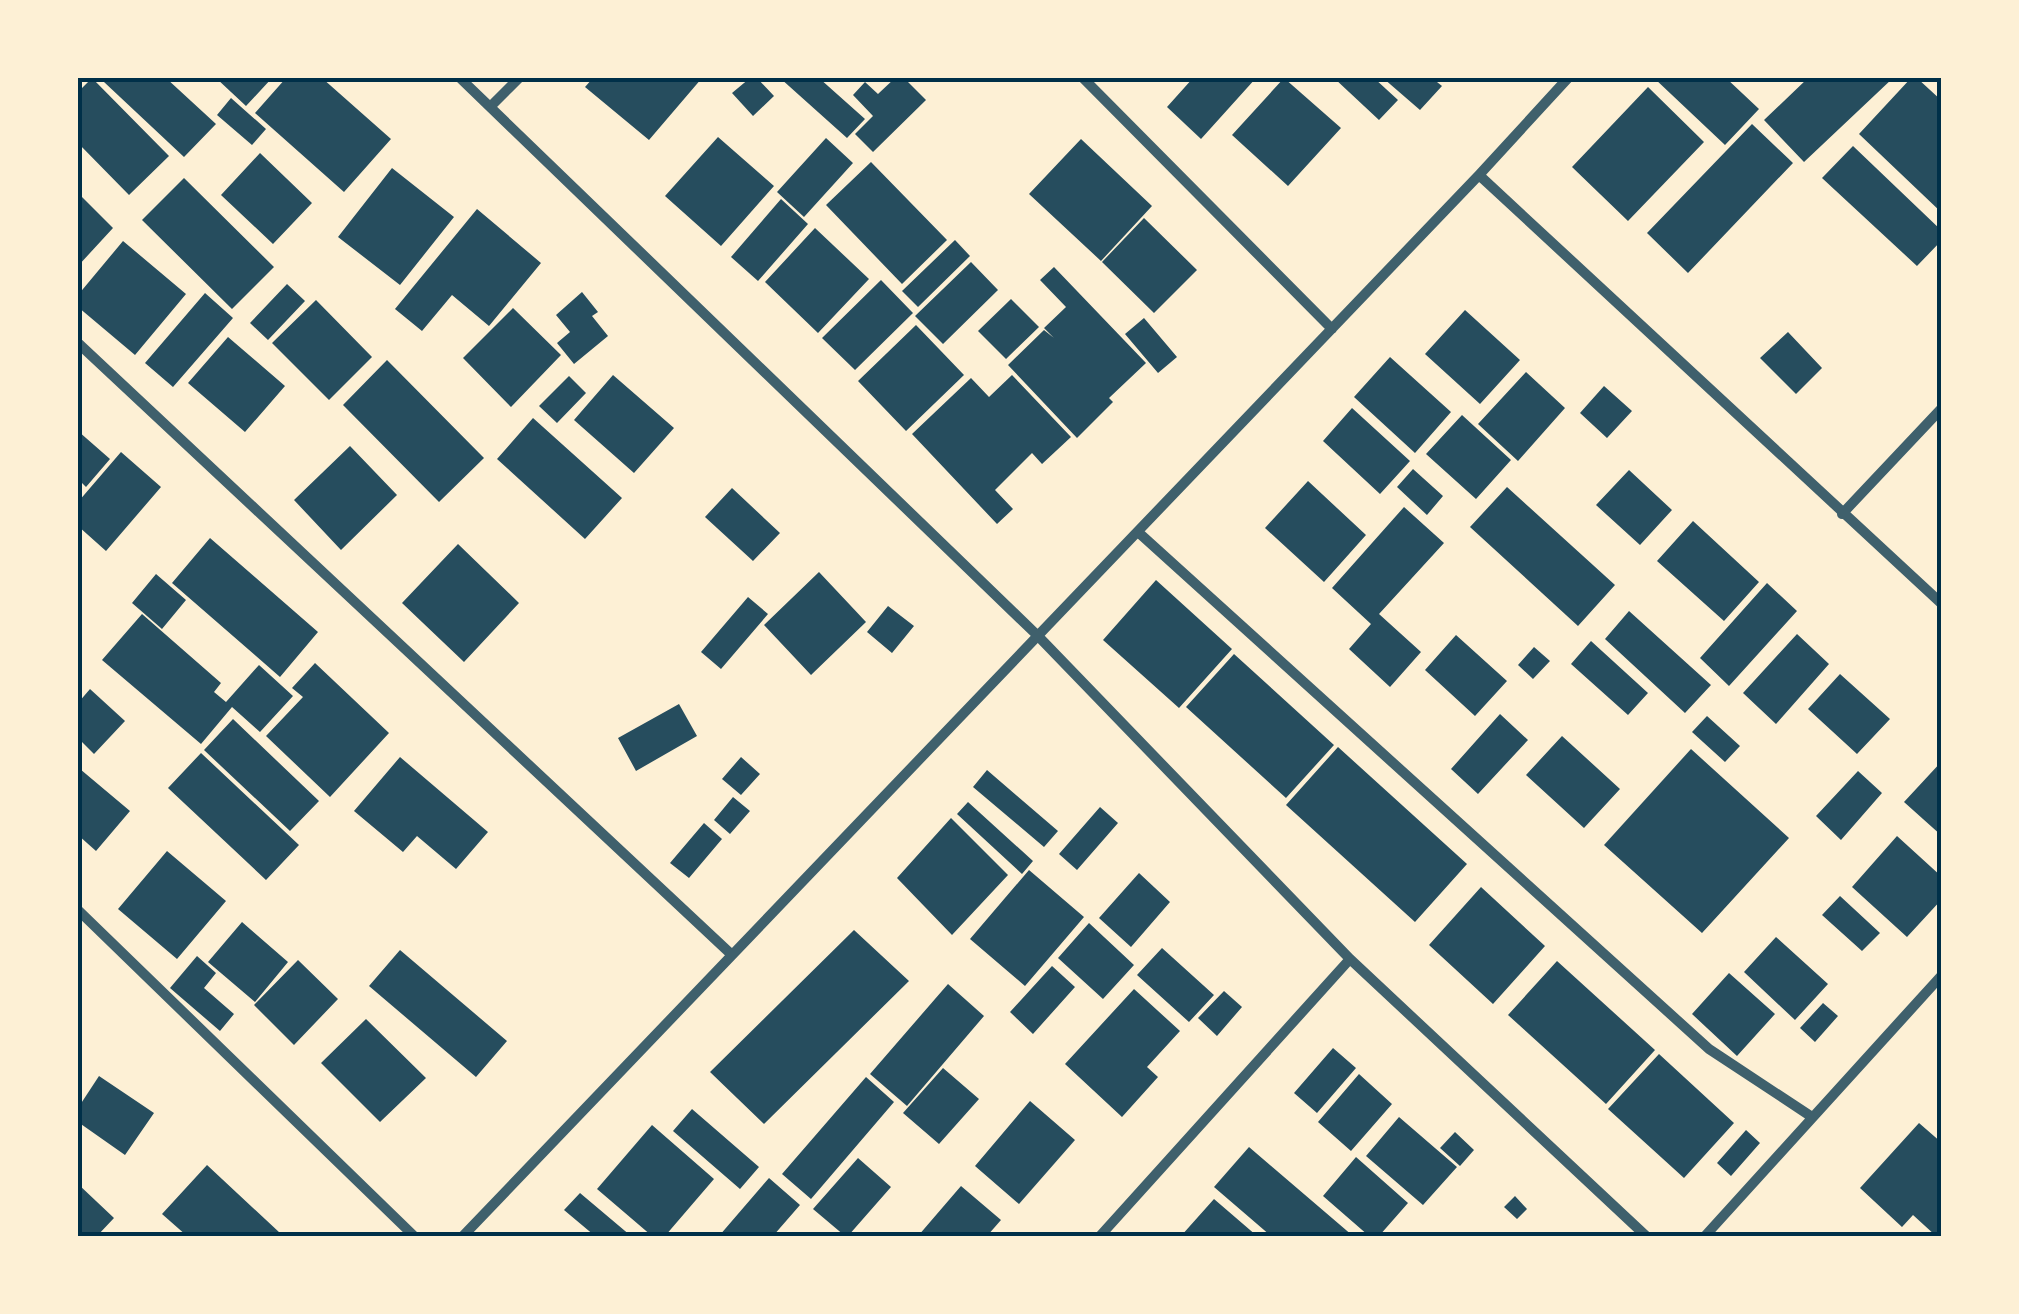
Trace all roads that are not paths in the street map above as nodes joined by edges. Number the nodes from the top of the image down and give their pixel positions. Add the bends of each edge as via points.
1 (460, 78) edge
2 (520, 78) edge
3 (1083, 78) edge
4 (1568, 78) edge
5 (490, 107) junction
6 (1480, 175) junction
7 (1332, 329) junction
8 (78, 343) edge
9 (1942, 408) edge
10 (1842, 514) junction
11 (1138, 532) junction
12 (1942, 604) edge
13 (1038, 636) junction
14 (78, 910) edge
15 (732, 955) junction
16 (1350, 959) junction
17 (1942, 975) edge
18 (1812, 1117) junction
19 (414, 1236) edge
20 (462, 1236) edge
21 (1100, 1236) edge
22 (1646, 1236) edge
23 (1705, 1236) edge

1 - 5 street
2 - 5 street
3 - 7 street
4 - 6 street
5 - 13 street
6 - 7 street
6 - 10 street
7 - 11 street
8 - 15 street
9 - 10 street
10 - 12 street
11 - 13 street
11 - 18 street via 1709,1049
13 - 15 street
13 - 16 street
14 - 19 street
15 - 20 street
16 - 21 street
16 - 22 street
17 - 18 street
18 - 23 street

